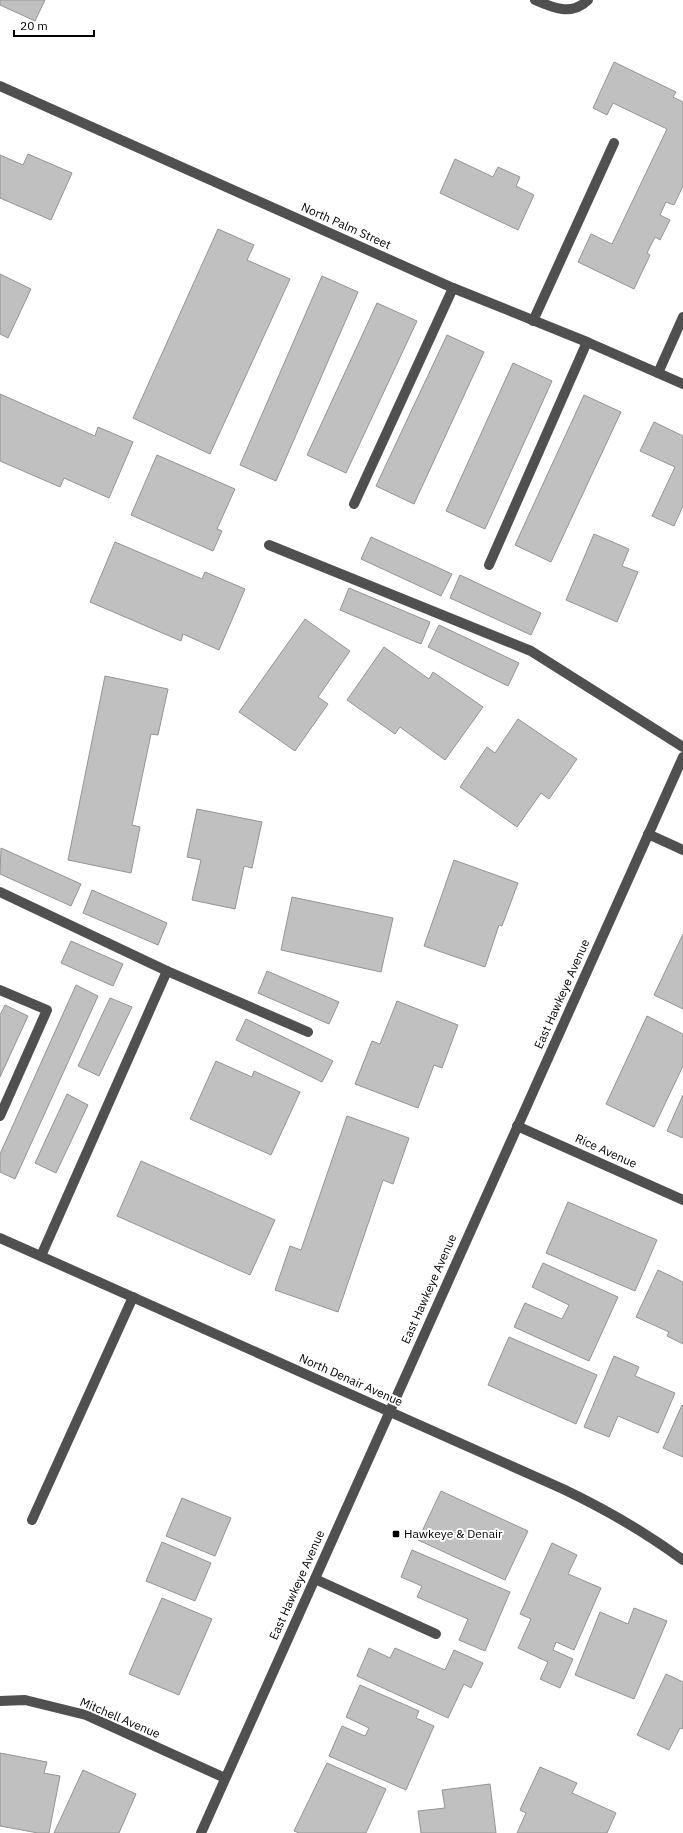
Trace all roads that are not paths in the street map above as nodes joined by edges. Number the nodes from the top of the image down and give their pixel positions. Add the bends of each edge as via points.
1 (535, 0) edge
2 (588, 0) edge
3 (0, 86) edge
4 (614, 143) dead end
5 (453, 288) junction
6 (683, 317) edge
7 (533, 321) junction
8 (587, 342) junction
9 (658, 373) junction
10 (683, 384) edge
11 (354, 504) dead end
12 (269, 545) dead end
13 (490, 565) dead end
14 (683, 747) edge
15 (683, 757) edge
16 (648, 834) junction
17 (683, 850) edge
18 (0, 892) edge
19 (167, 970) junction
20 (0, 990) edge
21 (308, 1032) dead end
22 (0, 1116) edge
23 (517, 1126) junction
24 (683, 1200) edge
25 (0, 1238) edge
26 (40, 1256) junction
27 (133, 1297) junction
28 (389, 1411) junction
29 (32, 1520) dead end
30 (683, 1560) edge
31 (315, 1579) junction
32 (436, 1634) dead end
33 (0, 1701) edge
34 (225, 1778) junction
35 (201, 1833) edge

1 - 2 street via 564,10
3 - 5 street, North Palm Street
4 - 7 street
5 - 7 street, North Palm Street
5 - 11 street
6 - 9 street
7 - 8 street, North Palm Street
8 - 9 street, North Palm Street
8 - 13 street
9 - 10 street, North Palm Street
12 - 14 street via 531,651
15 - 16 street, East Hawkeye Avenue
16 - 17 street
16 - 23 street, East Hawkeye Avenue
18 - 19 street
19 - 21 street
19 - 26 street
20 - 22 street via 47,1010
23 - 24 street, Rice Avenue
23 - 28 street, East Hawkeye Avenue
25 - 26 street, North Denair Avenue
26 - 27 street, North Denair Avenue
27 - 28 street, North Denair Avenue
27 - 29 street
28 - 30 street, North Denair Avenue via 590,1502 642,1532
28 - 31 street, East Hawkeye Avenue
31 - 32 street
31 - 34 street, East Hawkeye Avenue
33 - 34 street, Mitchell Avenue via 25,1700 86,1715
34 - 35 street, East Hawkeye Avenue

